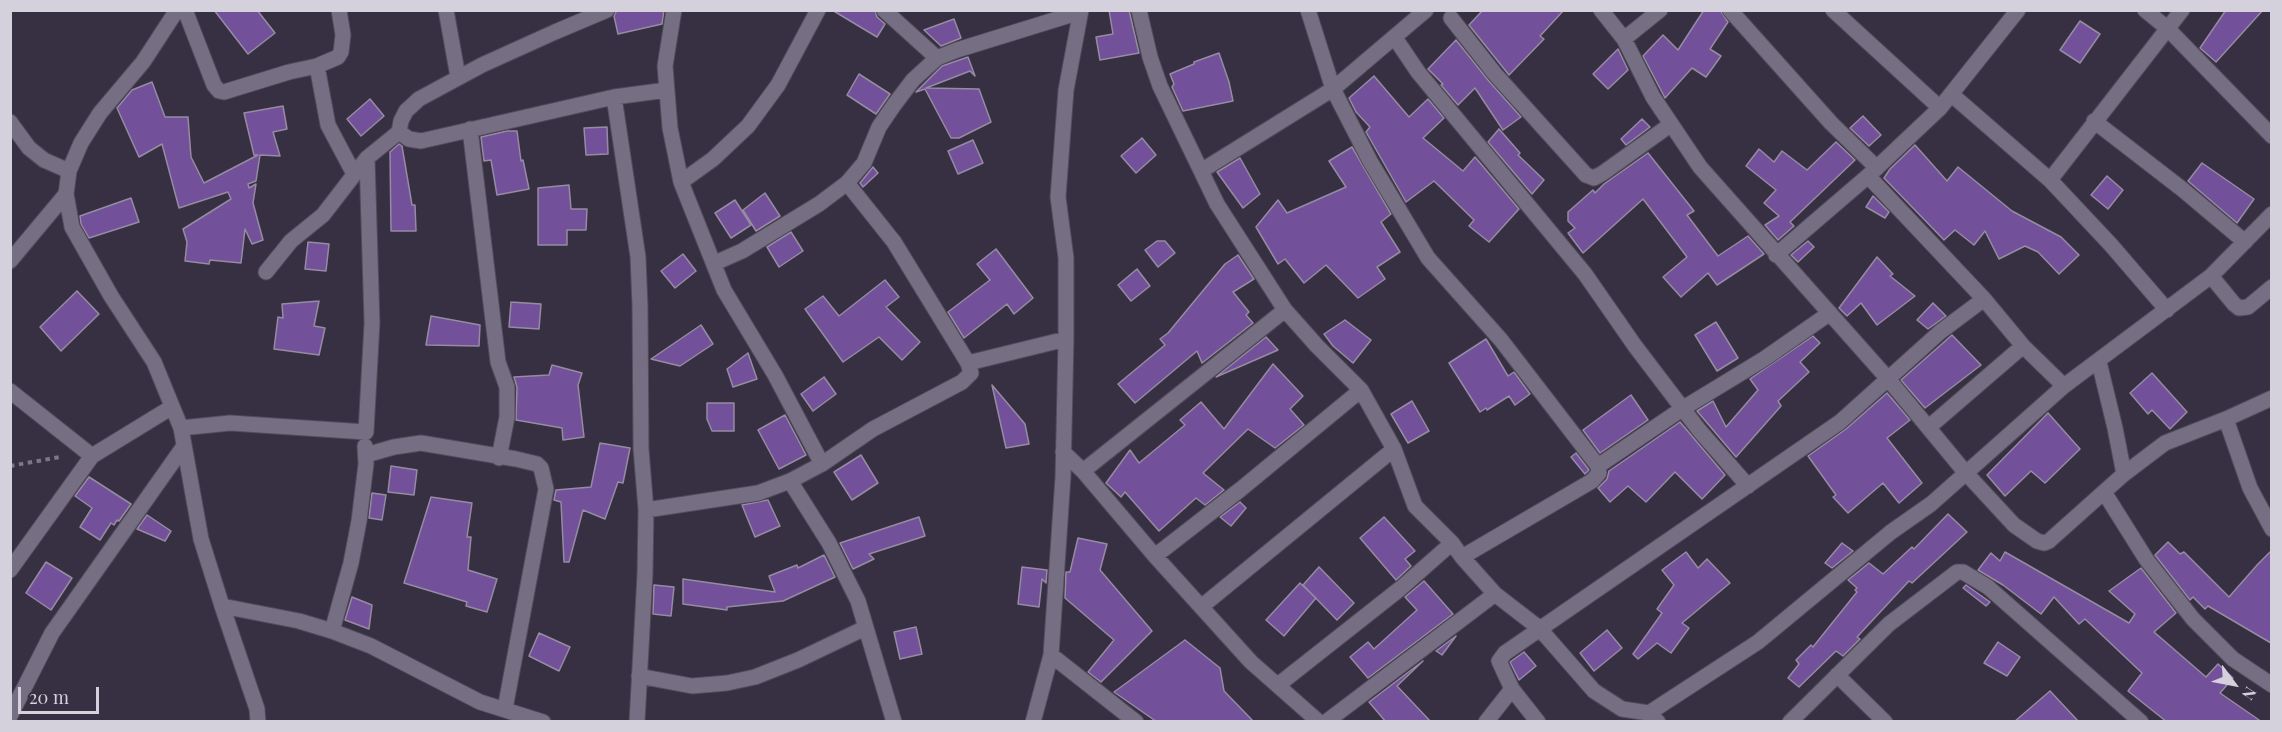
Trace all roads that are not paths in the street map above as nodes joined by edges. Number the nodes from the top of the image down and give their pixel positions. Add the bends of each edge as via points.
1 (177, 10) edge
2 (185, 10) edge
3 (339, 10) edge
4 (446, 10) edge
5 (607, 10) edge
6 (674, 10) edge
7 (818, 10) edge
8 (884, 10) edge
9 (1139, 10) edge
10 (1308, 10) edge
11 (1426, 10) edge
12 (1601, 10) edge
13 (1660, 10) edge
14 (1730, 10) edge
15 (1833, 10) edge
16 (2018, 10) edge
17 (2145, 10) edge
18 (2182, 10) edge
19 (1080, 11) edge
20 (1453, 13) edge
21 (2167, 28) junction
22 (1395, 38) junction
23 (1624, 39) junction
24 (937, 58) junction
25 (318, 66) junction
26 (459, 77) junction
27 (1333, 89) junction
28 (667, 90) junction
29 (1952, 94) junction
30 (614, 97) junction
31 (1940, 108) junction
32 (2094, 121) junction
33 (10, 122) edge
34 (1670, 125) junction
35 (470, 129) junction
36 (399, 132) junction
37 (2271, 136) edge
38 (367, 158) junction
39 (69, 171) junction
40 (1202, 171) junction
41 (1872, 172) junction
42 (354, 174) junction
43 (2050, 180) junction
44 (681, 182) junction
45 (847, 183) junction
46 (66, 194) junction
47 (2271, 213) edge
48 (2245, 242) junction
49 (1776, 255) junction
50 (10, 261) edge
51 (715, 263) junction
52 (266, 272) dead end
53 (2211, 276) junction
54 (2271, 287) edge
55 (1984, 299) junction
56 (1285, 310) junction
57 (2167, 310) junction
58 (1830, 313) junction
59 (1066, 339) junction
60 (2023, 346) junction
61 (2099, 362) junction
62 (968, 363) junction
63 (1889, 380) junction
64 (2064, 386) junction
65 (1361, 390) junction
66 (10, 392) edge
67 (2271, 398) edge
68 (172, 407) junction
69 (1682, 409) junction
70 (2226, 419) junction
71 (1929, 427) junction
72 (181, 428) junction
73 (366, 432) junction
74 (184, 446) junction
75 (1394, 448) junction
76 (1064, 452) junction
77 (366, 455) junction
78 (92, 456) junction
79 (499, 458) junction
80 (822, 464) junction
81 (1598, 466) junction
82 (1083, 471) junction
83 (1965, 472) junction
84 (2124, 474) junction
85 (790, 482) junction
86 (1748, 486) junction
87 (2104, 492) junction
88 (646, 510) junction
89 (2271, 529) edge
90 (1452, 543) junction
91 (1155, 556) junction
92 (1462, 556) junction
93 (10, 570) edge
94 (1495, 594) junction
95 (222, 606) junction
96 (1201, 607) junction
97 (865, 628) junction
98 (1539, 628) junction
99 (332, 630) junction
100 (1052, 655) junction
101 (1837, 675) junction
102 (639, 676) junction
103 (1278, 685) junction
104 (2271, 685) edge
105 (1512, 689) junction
106 (505, 709) junction
107 (10, 716) edge
108 (1654, 717) edge
109 (258, 722) edge
110 (543, 722) edge
111 (637, 722) edge
112 (894, 722) edge
113 (1033, 722) edge
114 (1136, 722) edge
115 (1319, 722) edge
116 (1326, 722) edge
117 (1486, 722) edge
118 (1538, 722) edge
119 (1790, 722) edge
120 (1885, 722) edge
121 (2141, 722) edge

1 - 39 street via 143,62 100,113
2 - 25 street via 219,91
3 - 25 street via 342,52
4 - 26 street
5 - 26 street
6 - 28 street via 665,66
7 - 44 street via 778,85 748,126
8 - 24 street
9 - 40 street via 1160,86
10 - 27 street
11 - 22 street
12 - 23 street
13 - 23 street
14 - 41 street
15 - 31 street
16 - 29 street
17 - 21 street
18 - 21 street
19 - 24 street
19 - 59 street via 1066,90 1058,198 1066,258
20 - 34 street via 1495,74 1586,175 1594,178 1603,173
21 - 32 street
21 - 37 street
22 - 27 street
22 - 69 street via 1418,72 1585,274
23 - 34 street
24 - 45 street via 894,105 879,127 864,163
25 - 42 street via 328,125
26 - 36 street via 406,111
27 - 40 street
27 - 81 street via 1370,161 1428,258 1502,340
28 - 30 street
28 - 44 street
29 - 31 street
29 - 43 street
30 - 35 street
30 - 88 street via 638,256 641,449
31 - 41 street
32 - 43 street
32 - 48 street
33 - 39 street via 28,148
34 - 49 street via 1700,167
35 - 36 street via 421,141
35 - 79 street via 498,362 507,387 507,417
36 - 38 street
38 - 42 street
38 - 73 street via 372,323
39 - 46 street
40 - 56 street via 1222,211
41 - 49 street
41 - 55 street
42 - 52 street via 338,198 291,241
43 - 57 street
44 - 51 street
45 - 51 street via 819,204
45 - 62 street via 894,242
46 - 50 street
46 - 68 street via 72,227 154,362
47 - 48 street
48 - 53 street
49 - 58 street
51 - 80 street via 724,290
53 - 54 street via 2239,308 2248,307
53 - 57 street
55 - 60 street
55 - 63 street via 1940,332
56 - 65 street
56 - 82 street
57 - 61 street
58 - 63 street
58 - 69 street
59 - 62 street
59 - 76 street
60 - 64 street
60 - 71 street
61 - 64 street
61 - 84 street
62 - 80 street via 971,372 967,379 873,429
63 - 71 street
63 - 86 street via 1839,422
64 - 83 street
65 - 75 street
65 - 91 street
66 - 78 street
67 - 70 street
68 - 72 street
68 - 78 street
69 - 81 street
69 - 86 street
70 - 84 street via 2165,442
70 - 89 street via 2250,488
71 - 83 street
72 - 73 street via 230,423
72 - 74 street
73 - 77 street
74 - 95 street via 201,539
74 - 107 street via 52,633
75 - 90 street via 1415,506
75 - 96 street
76 - 82 street
76 - 100 street
77 - 79 street via 421,443
77 - 99 street via 351,563
78 - 93 street
79 - 106 street via 537,464 546,489
80 - 85 street
81 - 92 street via 1598,476 1592,481
82 - 91 street
83 - 87 street via 2014,525 2044,543
83 - 108 street via 1758,642
84 - 87 street
85 - 88 street via 758,493
85 - 97 street via 847,576
86 - 98 street
87 - 104 street via 2146,559 2193,619 2233,658
88 - 102 street
90 - 92 street
90 - 103 street
91 - 96 street
92 - 94 street
94 - 98 street
94 - 116 street
95 - 99 street
95 - 109 street
96 - 103 street via 1251,662
97 - 102 street via 798,660 727,683 692,686
97 - 112 street
98 - 105 street via 1500,658
98 - 108 street via 1594,691 1622,710
99 - 106 street via 456,692
100 - 113 street
100 - 114 street
101 - 119 street
101 - 120 street
101 - 121 street via 1896,618 1957,572 1963,572 1988,587
102 - 111 street
103 - 115 street
105 - 117 street
105 - 118 street
106 - 110 street

